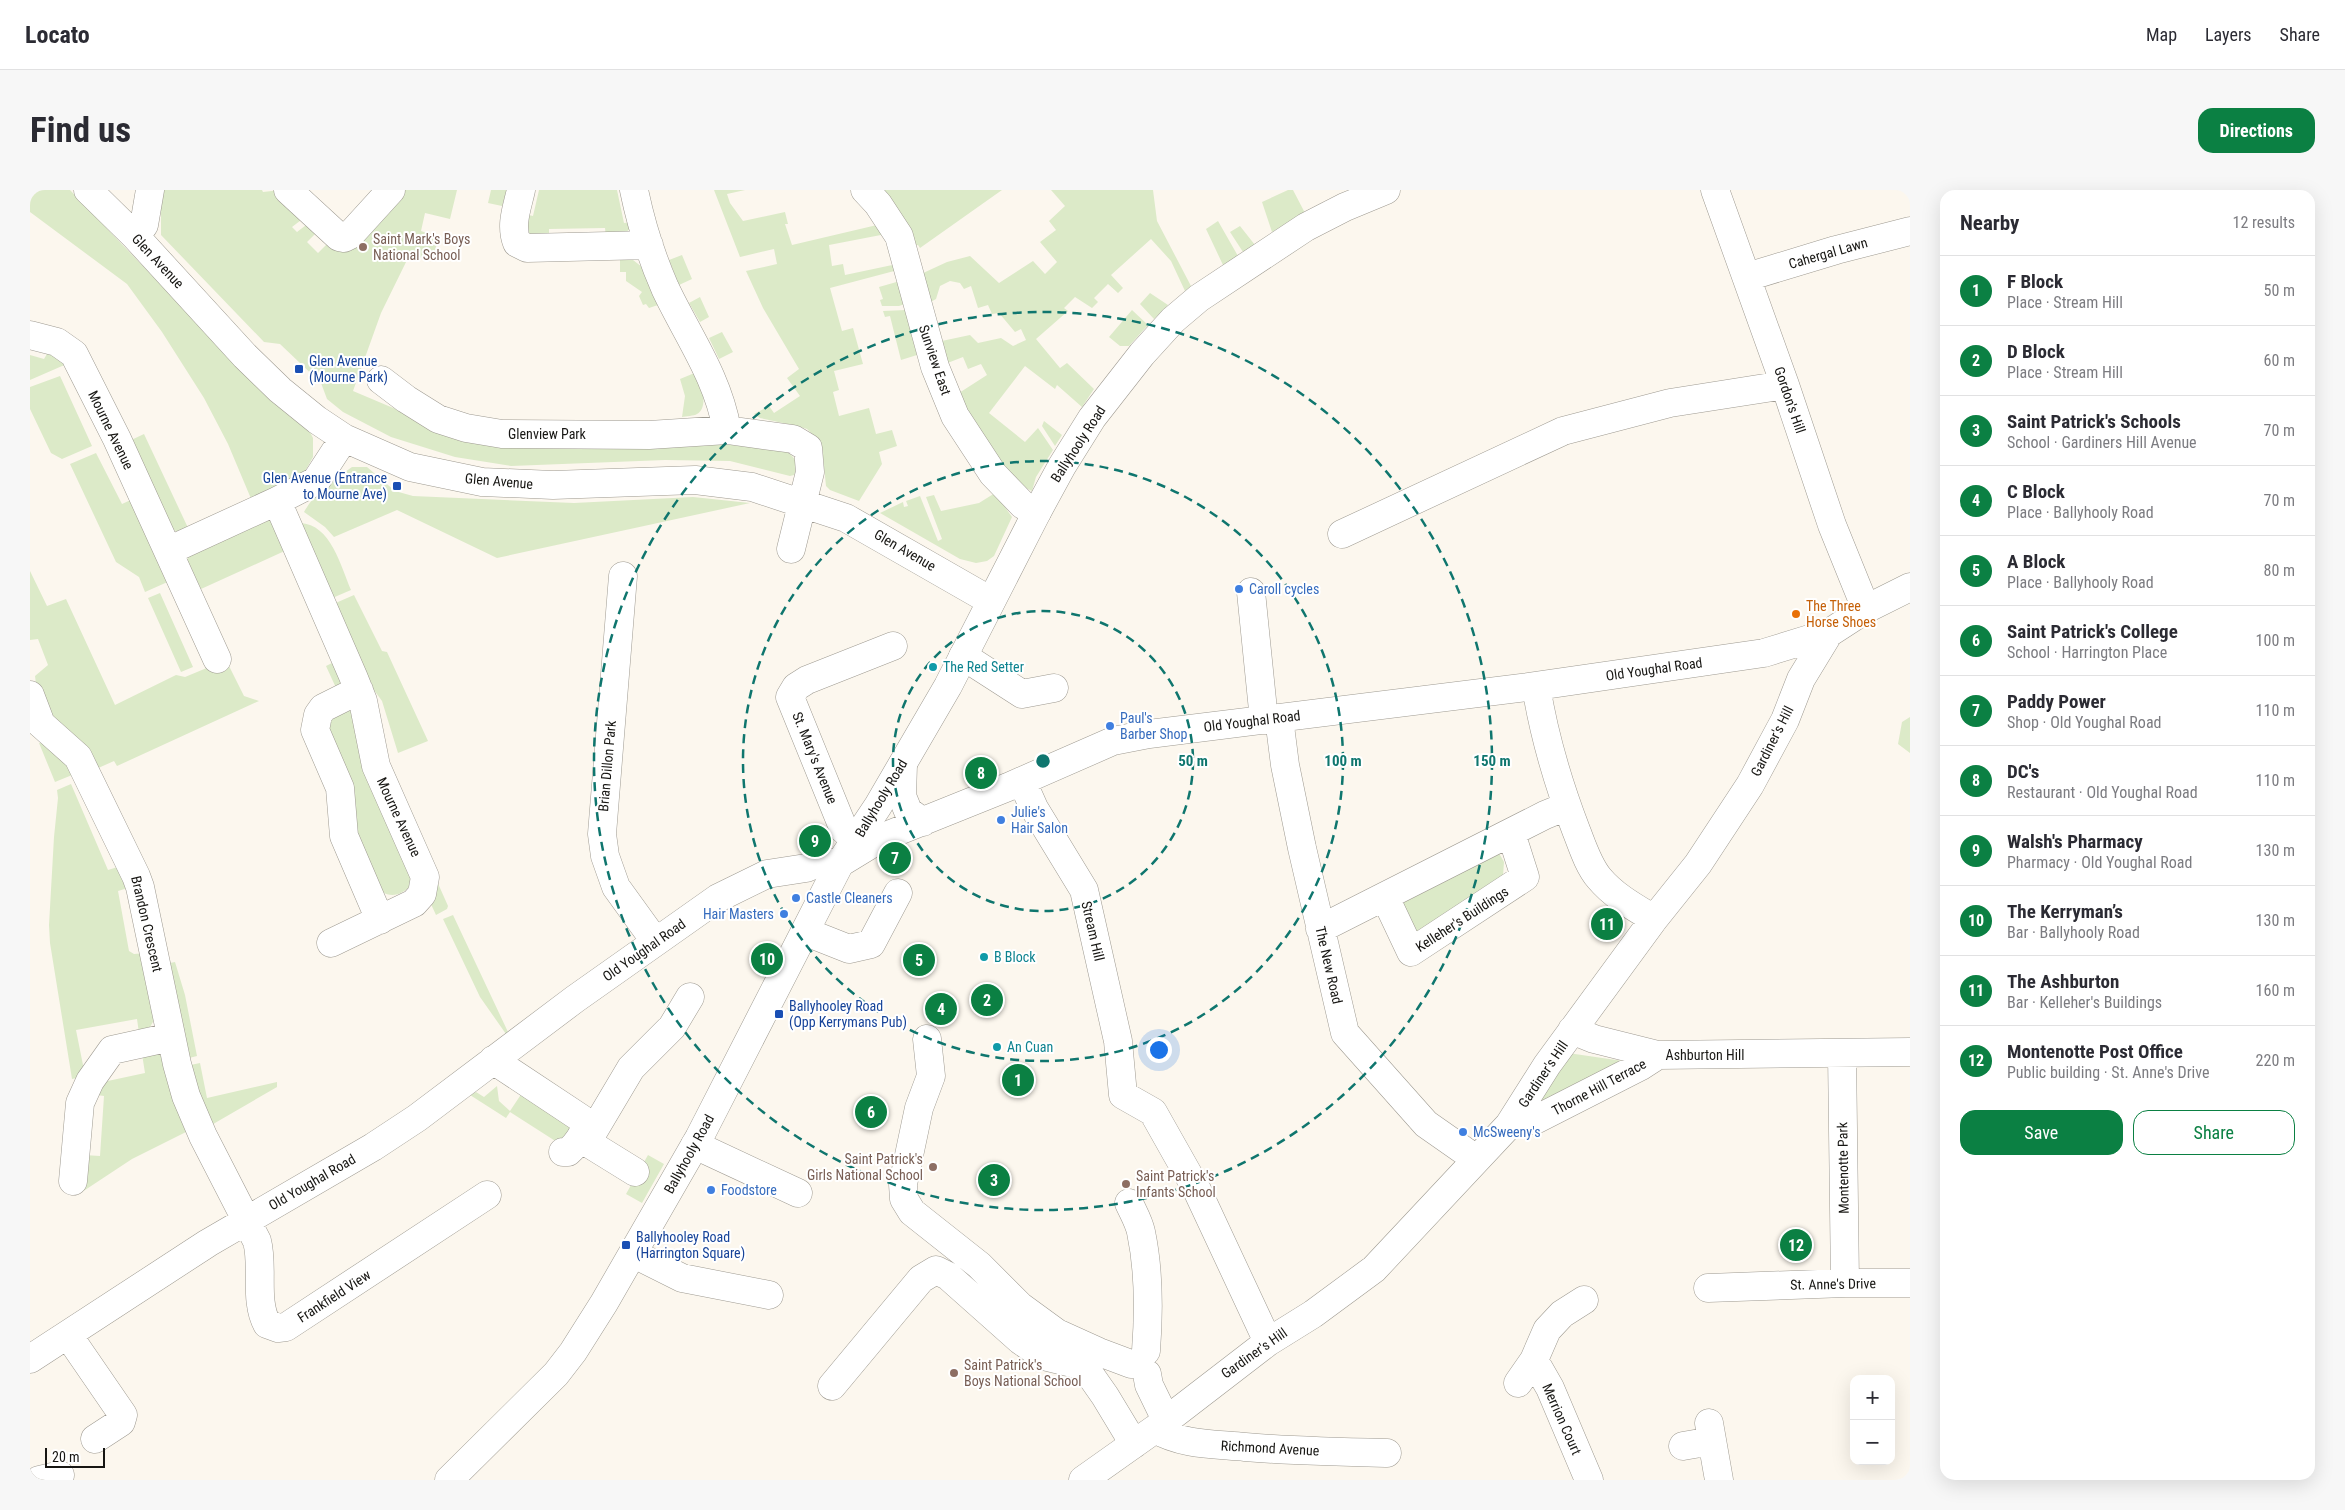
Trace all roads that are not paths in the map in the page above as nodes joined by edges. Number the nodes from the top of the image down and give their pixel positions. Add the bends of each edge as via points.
1 (88, 190) edge
2 (150, 190) edge
3 (288, 190) edge
4 (391, 190) edge
5 (521, 190) edge
6 (634, 190) edge
7 (865, 190) edge
8 (1386, 190) edge
9 (1715, 190) edge
10 (1910, 231) edge
11 (135, 236) junction
12 (648, 245) junction
13 (1746, 277) junction
14 (30, 335) edge
15 (381, 380) dead end
16 (1785, 385) junction
17 (727, 430) junction
18 (344, 438) junction
19 (277, 501) junction
20 (803, 502) junction
21 (1037, 512) junction
22 (1342, 534) dead end
23 (791, 549) dead end
24 (168, 551) junction
25 (623, 576) dead end
26 (1910, 587) edge
27 (1252, 592) dead end
28 (991, 601) junction
29 (1866, 609) junction
30 (1829, 633) junction
31 (893, 646) dead end
32 (963, 656) junction
33 (217, 659) dead end
34 (1536, 686) junction
35 (1054, 688) dead end
36 (359, 690) junction
37 (30, 695) edge
38 (1272, 719) junction
39 (902, 764) junction
40 (1022, 782) junction
41 (1567, 806) junction
42 (923, 822) junction
43 (1511, 834) junction
44 (857, 838) junction
45 (840, 863) junction
46 (898, 894) dead end
47 (1385, 897) junction
48 (380, 920) junction
49 (1654, 920) junction
50 (1320, 929) junction
51 (806, 932) junction
52 (655, 941) junction
53 (331, 943) dead end
54 (690, 998) dead end
55 (1572, 1030) junction
56 (171, 1037) junction
57 (927, 1039) dead end
58 (1910, 1052) edge
59 (1842, 1053) junction
60 (1658, 1055) junction
61 (493, 1060) junction
62 (1509, 1125) junction
63 (577, 1144) junction
64 (695, 1144) junction
65 (1476, 1159) junction
66 (635, 1172) dead end
67 (73, 1180) dead end
68 (798, 1193) dead end
69 (488, 1195) dead end
70 (1129, 1203) dead end
71 (248, 1220) junction
72 (634, 1254) junction
73 (1845, 1282) junction
74 (1910, 1283) edge
75 (1708, 1288) dead end
76 (768, 1295) dead end
77 (1584, 1300) dead end
78 (68, 1334) junction
79 (1268, 1342) junction
80 (30, 1359) edge
81 (1534, 1360) junction
82 (1141, 1363) junction
83 (1518, 1383) dead end
84 (832, 1386) dead end
85 (1152, 1431) junction
86 (96, 1438) dead end
87 (1683, 1446) dead end
88 (1387, 1453) dead end
89 (449, 1480) edge
90 (1083, 1480) edge
91 (1589, 1480) edge
92 (1719, 1480) edge

1 - 11 street, Glen Avenue
2 - 11 street via 144,225
3 - 4 street via 344,238
5 - 12 street via 513,224 514,235 517,243 527,248
6 - 12 street
7 - 21 street, Sunview East via 899,236 935,367 955,416 993,474 1022,505
8 - 21 street, Ballyhooly Road via 1298,232 1222,282 1173,320 1092,418
9 - 13 street, Gordon's Hill
10 - 13 street, Cahergal Lawn
11 - 18 street, Glen Avenue via 280,390
12 - 17 street via 665,288 716,388
13 - 16 street, Gordon's Hill
14 - 24 street, Mourne Avenue via 57,342 74,354
15 - 17 street, Glenview Park via 438,419 502,434 649,435
16 - 22 street via 1670,403 1563,431
16 - 29 street, Gordon's Hill via 1832,525
17 - 20 street, Glenview Park via 793,439 808,448 810,472
18 - 19 street via 316,481
18 - 20 street, Glen Avenue via 410,467 482,482 553,485 695,480 752,487
19 - 24 street
19 - 36 street, Mourne Avenue
20 - 23 street, Glenview Park
20 - 28 street, Glen Avenue via 862,526
21 - 28 street, Ballyhooly Road
24 - 33 street, Mourne Avenue
25 - 52 street, Brian Dillon Park via 602,834 605,856 616,887
26 - 29 street, Old Youghal Road
27 - 38 street, The New Road
28 - 32 street, Ballyhooly Road
29 - 30 street, Old Youghal Road
30 - 34 street, Old Youghal Road via 1764,653
30 - 49 street, Gardiner's Hill via 1801,679 1786,720 1750,785 1698,864
31 - 44 street, St. Mary's Avenue via 807,680 796,687 790,697 844,830
32 - 35 street via 1022,694
32 - 39 street, Ballyhooly Road
34 - 38 street, Old Youghal Road
34 - 41 street via 1542,723
36 - 48 street via 323,708 315,730 340,788 344,836
36 - 48 street, Mourne Avenue via 376,766 425,877 419,900
37 - 56 street, Brandon Crescent via 41,724 78,757 132,865 140,888
38 - 40 street, Old Youghal Road via 1113,741
38 - 50 street, The New Road
39 - 42 street via 902,796 908,812
39 - 44 street, Ballyhooly Road
40 - 42 street, Old Youghal Road
40 - 79 street, Stream Hill via 1034,808 1084,890 1118,1041 1123,1095 1154,1112 1197,1190
41 - 43 street
41 - 49 street via 1598,876 1614,894
42 - 45 street, Old Youghal Road via 881,838
43 - 47 street
43 - 47 street, Kelleher's Buildings via 1525,877 1411,952
44 - 45 street, Ballyhooly Road
45 - 51 street, Ballyhooly Road
45 - 52 street, Old Youghal Road via 818,863 767,874 718,898
46 - 51 street via 871,944 849,949
47 - 50 street
48 - 53 street, Mourne Avenue
49 - 55 street, Gardiner's Hill
50 - 65 street, The New Road via 1346,1033 1426,1124
51 - 64 street, Ballyhooly Road
52 - 61 street, Old Youghal Road
54 - 63 street via 672,1027 631,1068
55 - 60 street, Ashburton Hill via 1594,1040
55 - 62 street, Gardiner's Hill
56 - 67 street via 112,1050 90,1081 80,1103
56 - 71 street, Brandon Crescent via 186,1096 202,1136
57 - 82 street via 931,1076 919,1108 902,1184 904,1199 912,1212 979,1264 1020,1306 1057,1333 1099,1352
58 - 59 street, Ashburton Hill
59 - 60 street, Ashburton Hill
59 - 73 street, Montenotte Park
60 - 62 street, Thorne Hill Terrace via 1538,1120
61 - 63 street via 585,1122
61 - 71 street, Old Youghal Road via 373,1147
62 - 65 street, Gardiner's Hill
63 - 66 street
64 - 68 street
64 - 72 street, Ballyhooly Road
65 - 79 street, Gardiner's Hill via 1374,1269
69 - 71 street, Frankfield View via 286,1327 278,1328 268,1324 264,1318 260,1254
70 - 82 street via 1140,1230 1147,1272 1148,1328
71 - 78 street, Old Youghal Road
72 - 76 street via 682,1278
72 - 89 street, Ballyhooly Road via 574,1352 556,1374
73 - 74 street, St. Anne's Drive
73 - 75 street, St. Anne's Drive
77 - 81 street, Merrion Court via 1562,1314 1547,1330
78 - 80 street, Old Youghal Road
78 - 86 street via 123,1415 121,1422
79 - 85 street, Gardiner's Hill
81 - 83 street, Merrion Court
81 - 91 street, Merrion Court via 1550,1388
82 - 85 street via 1149,1384
84 - 85 street via 921,1279 936,1270 948,1276 1020,1340 1043,1356 1084,1366 1105,1396
85 - 88 street, Richmond Avenue via 1198,1443 1281,1450
85 - 90 street, Gardiner's Hill
87 - 92 street via 1711,1432

